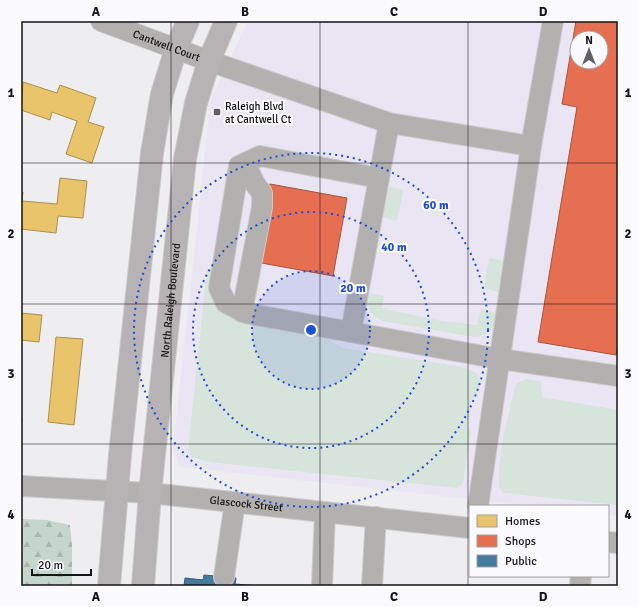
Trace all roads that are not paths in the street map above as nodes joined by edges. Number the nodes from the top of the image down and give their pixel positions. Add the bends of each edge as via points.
1 (101, 21) edge
2 (188, 21) edge
3 (226, 21) edge
4 (553, 21) edge
5 (176, 49) junction
6 (209, 61) junction
7 (389, 123) junction
8 (531, 146) junction
9 (245, 163) junction
10 (379, 178) junction
11 (242, 312) junction
12 (351, 332) junction
13 (500, 359) junction
14 (618, 376) edge
15 (21, 486) edge
16 (117, 491) junction
17 (150, 494) junction
18 (236, 502) junction
19 (478, 505) edge
20 (325, 512) junction
21 (376, 517) junction
22 (469, 528) edge
23 (224, 577) dead end
24 (109, 586) edge
25 (143, 586) edge
26 (322, 586) edge
27 (372, 586) edge

1 - 5 street, Cantwell Court
2 - 5 main road
3 - 6 main road, North Raleigh Boulevard
4 - 8 street
5 - 6 street, Cantwell Court
5 - 16 main road via 162,94 152,153
6 - 7 street, Cantwell Court
6 - 17 main road, North Raleigh Boulevard via 196,103 186,159
7 - 8 street, Cantwell Court
7 - 10 street
8 - 13 street
9 - 10 street via 260,156
9 - 11 street via 262,193 262,207
9 - 11 street via 239,166 219,288 226,303
10 - 12 street
11 - 12 street
12 - 13 street
13 - 14 street
13 - 19 street
15 - 16 street, Glascock Street
16 - 17 street, Glascock Street
16 - 24 main road
17 - 18 street, Glascock Street
17 - 25 main road, North Raleigh Boulevard
18 - 20 street, Glascock Street
18 - 23 street
20 - 21 street, Glascock Street
20 - 26 street
21 - 22 street, Glascock Street
21 - 27 street

